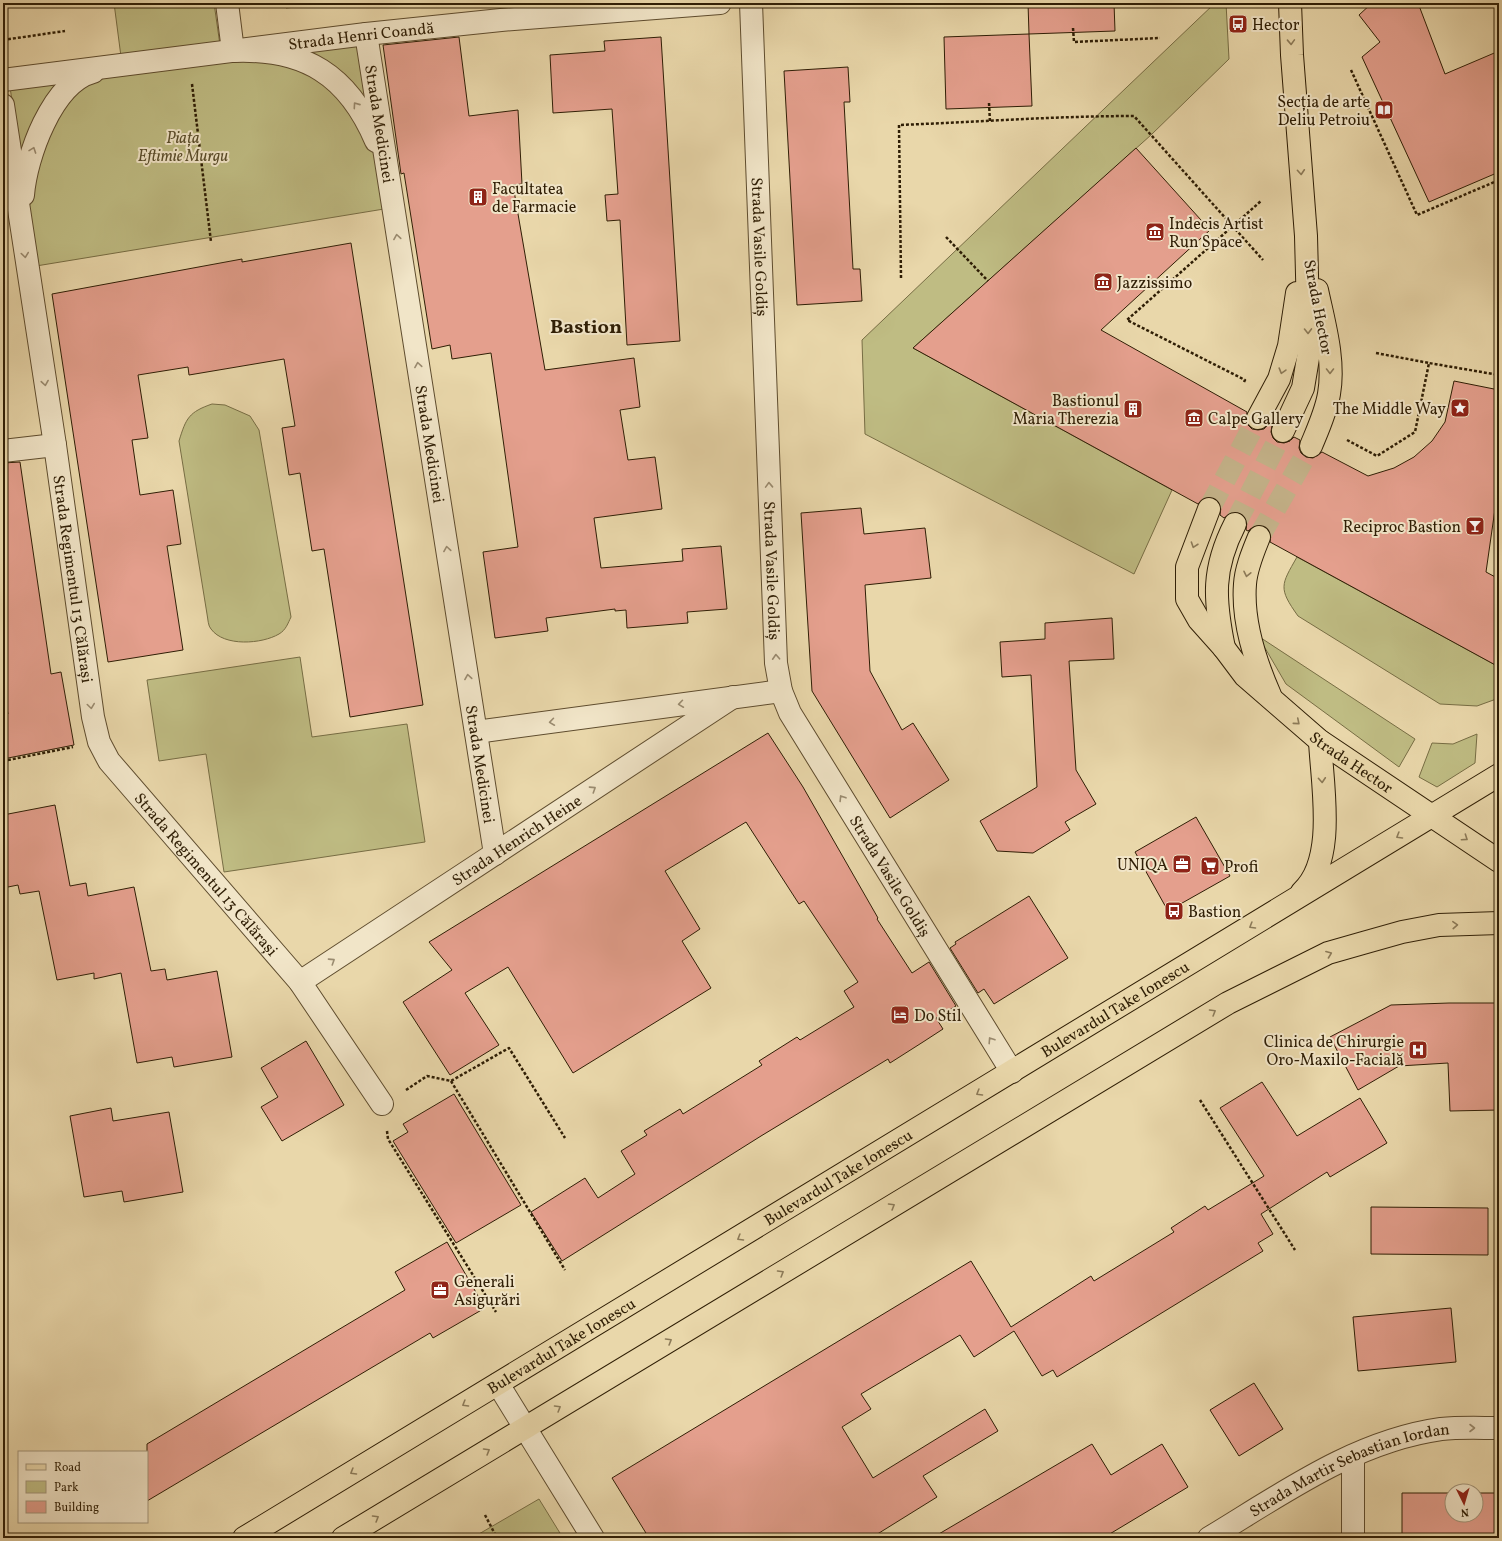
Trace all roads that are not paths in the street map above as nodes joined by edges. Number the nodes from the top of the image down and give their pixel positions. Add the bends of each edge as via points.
1 (227, 3) edge
2 (720, 3) edge
3 (751, 3) edge
4 (1290, 3) edge
5 (366, 34) junction
6 (233, 51) junction
7 (115, 66) junction
8 (3, 80) edge
9 (3, 105) edge
10 (388, 178) junction
11 (22, 230) junction
12 (1306, 236) junction
13 (1258, 418) tunnel mouth
14 (1284, 431) tunnel mouth
15 (55, 445) junction
16 (1311, 446) tunnel mouth
17 (3, 451) edge
18 (1209, 509) tunnel mouth
19 (1235, 524) tunnel mouth
20 (1259, 537) tunnel mouth
21 (1224, 648) junction
22 (781, 691) junction
23 (733, 697) junction
24 (1274, 703) junction
25 (476, 732) junction
26 (1320, 741) junction
27 (1499, 775) edge
28 (1432, 816) junction
29 (495, 854) junction
30 (1499, 861) edge
31 (1274, 912) junction
32 (1499, 922) edge
33 (300, 982) junction
34 (1012, 1072) junction
35 (382, 1104) road end
36 (498, 1384) junction
37 (525, 1428) junction
38 (1499, 1428) edge
39 (1353, 1456) junction
40 (244, 1538) edge
41 (342, 1538) edge
42 (592, 1538) edge
43 (1209, 1538) edge
44 (1353, 1538) edge

1 - 6 street
2 - 5 street, Strada Henri Coandă
22 -> 3 street, Strada Vasile Goldiș via 775,645
4 -> 12 main road, Strada Hector
5 - 6 street, Strada Henri Coandă
5 - 10 street, Strada Medicinei
6 - 7 street, Strada Henri Coandă
10 -> 6 street via 381,154 367,123 340,84 314,66 288,56 259,50
7 - 8 street, Strada Henri Coandă
11 -> 7 street via 23,191 27,168 44,124 61,98 78,80 87,74
9 - 11 street, Strada Regimentul 13 Călărași
25 -> 10 street, Strada Medicinei
11 -> 15 street, Strada Regimentul 13 Călărași
12 -> 13 main road, Strada Hector via 1289,346 1279,379
12 -> 14 main road, Strada Hector via 1308,352 1303,388
12 -> 16 main road, Strada Hector via 1330,352 1330,392 1324,416
15 - 17 street
15 -> 33 street, Strada Regimentul 13 Călărași via 93,717 102,751
18 -> 21 main road, Strada Hector via 1187,567 1187,599 1198,620
19 - 21 main road, Strada Hector via 1226,543 1217,575 1217,612
20 -> 24 main road, Strada Hector via 1245,584 1246,615 1259,670
21 - 24 main road, Strada Hector via 1245,676
22 - 23 street
34 -> 22 street, Strada Vasile Goldiș via 790,713
23 -> 25 street
29 -> 23 street, Strada Henrich Heine
24 -> 26 main road, Strada Hector
25 - 29 street, Strada Medicinei
26 - 28 main road, Strada Hector
26 -> 31 main road via 1325,825 1322,857 1305,889
27 - 28 main road, Bulevardul Take Ionescu
28 -> 30 main road, Strada Hector
28 -> 31 main road, Bulevardul Take Ionescu
33 -> 29 street, Strada Henrich Heine
31 -> 34 main road, Bulevardul Take Ionescu
37 -> 32 main road via 1228,1003 1276,978 1328,953 1402,932 1439,925
33 - 35 street, Strada Regimentul 13 Călărași
34 -> 36 main road, Bulevardul Take Ionescu
36 - 37 street
36 -> 40 main road, Bulevardul Take Ionescu
41 -> 37 main road
37 - 42 street
39 -> 38 street, Strada Martir Sebastian Iordan via 1395,1440 1435,1430
39 - 43 street, Strada Martir Sebastian Iordan via 1312,1475
39 - 44 street

